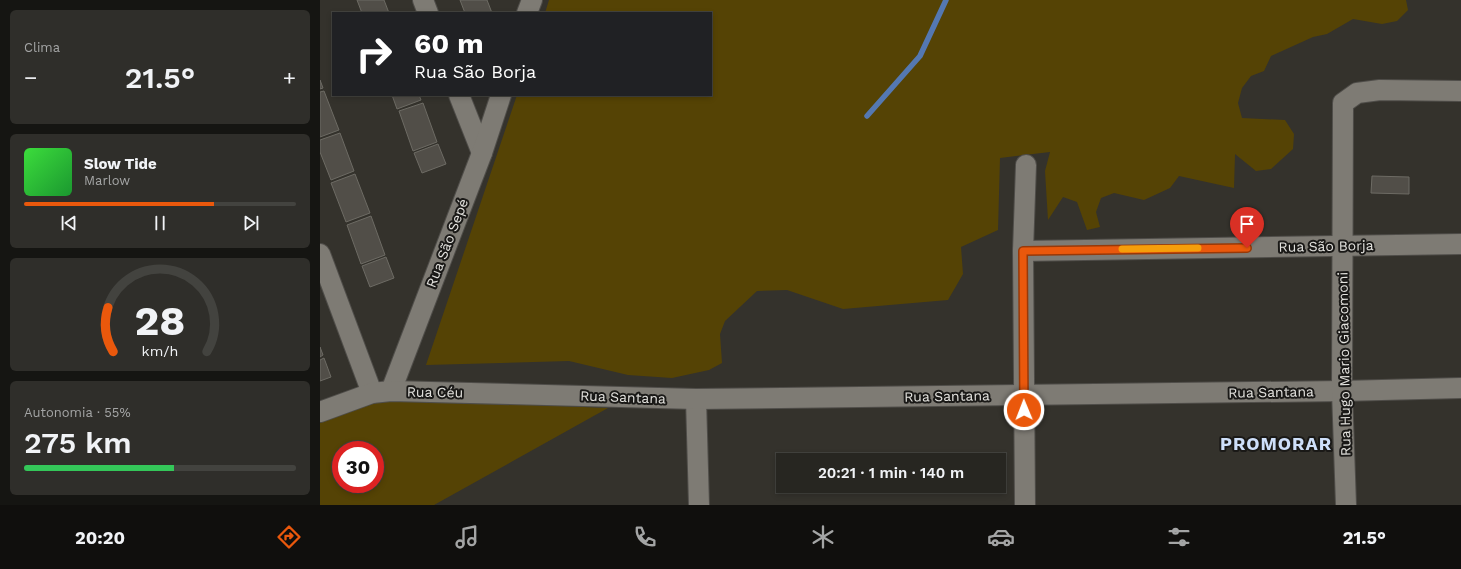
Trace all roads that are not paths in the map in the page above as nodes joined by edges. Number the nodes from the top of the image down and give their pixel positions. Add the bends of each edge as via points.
1 (423, 0) edge
2 (532, 0) edge
3 (428, 12) edge
4 (528, 12) edge
5 (1461, 91) edge
6 (459, 96) edge
7 (500, 96) edge
8 (482, 153) junction
9 (1026, 166) dead end
10 (1461, 244) edge
11 (1343, 246) junction
12 (1023, 251) junction
13 (320, 254) edge
14 (1461, 388) edge
15 (1342, 391) junction
16 (382, 392) junction
17 (554, 395) joint
18 (1024, 395) junction
19 (696, 399) junction
20 (320, 412) edge
21 (699, 505) edge
22 (1026, 505) edge
23 (1346, 505) edge

1 - 3 street
2 - 4 street
5 - 11 street, Rua Hugo Mario Giacomoni via 1380,90 1357,93 1344,102
6 - 8 street
7 - 8 street, Rua São Sepé
8 - 16 street, Rua São Sepé
9 - 12 street
10 - 11 street, Rua São Borja
11 - 12 street, Rua São Borja
11 - 15 street, Rua Hugo Mario Giacomoni
12 - 18 street
13 - 16 street
14 - 15 street, Rua Santana
15 - 18 street, Rua Santana
15 - 23 street, Rua Hugo Mario Giacomoni
16 - 17 street, Rua Céu
16 - 20 street, Rua Céu
17 - 19 street, Rua Santana
18 - 19 street, Rua Santana
18 - 22 street
19 - 21 street

